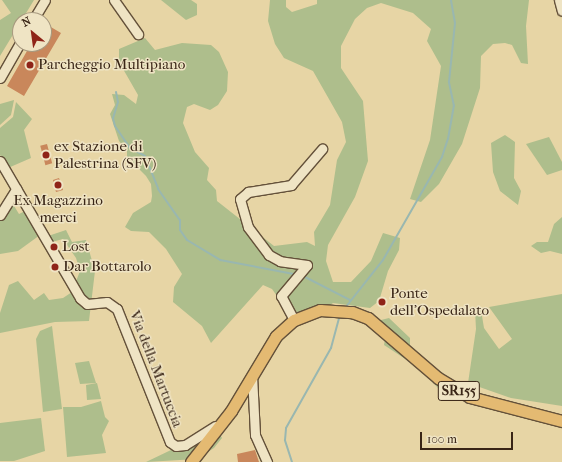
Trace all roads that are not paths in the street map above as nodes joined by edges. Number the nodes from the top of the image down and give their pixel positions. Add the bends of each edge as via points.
1 (45, 0) edge
2 (114, 0) edge
3 (559, 0) edge
4 (562, 11) edge
5 (38, 12) edge
6 (138, 34) dead end
7 (15, 52) edge
8 (0, 78) edge
9 (322, 149) dead end
10 (0, 161) edge
11 (16, 190) junction
12 (0, 215) edge
13 (294, 320) junction
14 (252, 374) junction
15 (228, 416) junction
16 (562, 421) edge
17 (257, 440) junction
18 (191, 462) edge
19 (259, 462) edge
20 (267, 462) edge

1 - 5 street
2 - 6 street
3 - 4 street
7 - 8 street
9 - 13 street via 291,184 248,192 240,199 248,227 268,253 280,261 305,263 307,267 281,298
10 - 11 street
11 - 12 street
11 - 15 street, Via della Martuccia via 82,301 90,304 109,303 118,311 172,444 180,447 194,442
13 - 14 main road, SR155 via 273,340
13 - 16 main road, SR155 via 320,310 360,314 376,323 436,376 460,392 482,402
14 - 15 main road, SR155
14 - 17 street
15 - 18 main road, SR155
17 - 19 street
17 - 20 street

